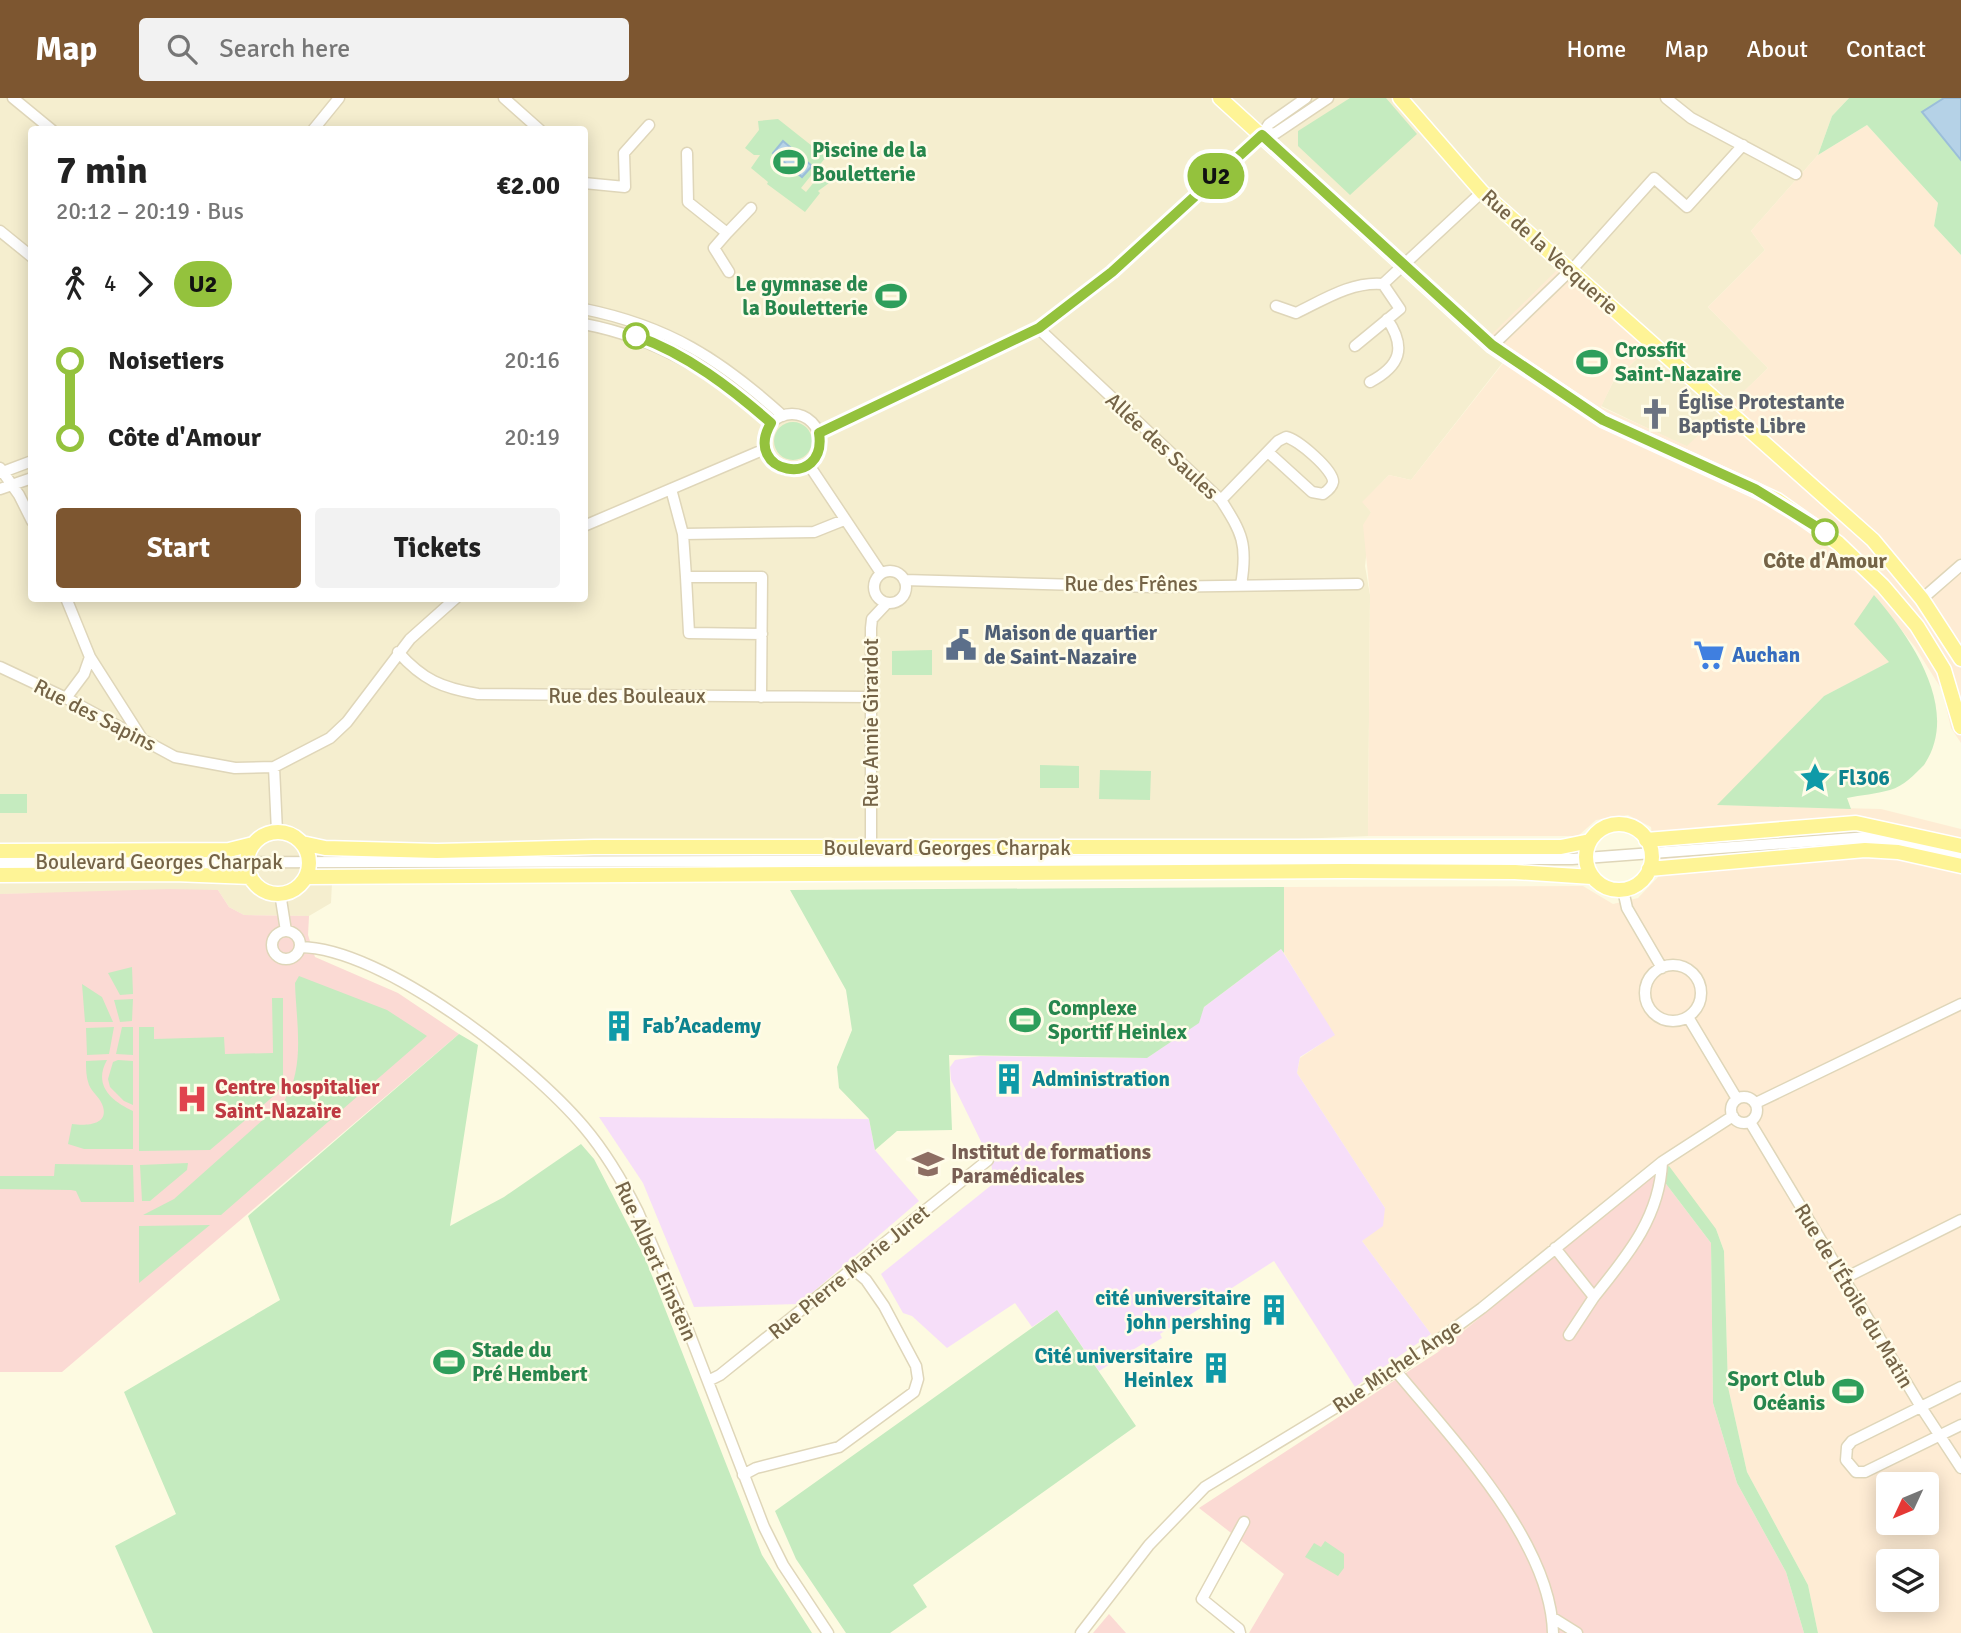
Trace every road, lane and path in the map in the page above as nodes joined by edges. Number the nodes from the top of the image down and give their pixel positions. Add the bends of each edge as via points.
1 (13, 98) edge
2 (34, 98) edge
3 (339, 98) edge
4 (504, 98) edge
5 (1220, 98) edge
6 (1306, 98) edge
7 (1328, 98) edge
8 (1400, 98) edge
9 (1666, 98) edge
10 (26, 108) junction
11 (649, 125) dead end
12 (47, 126) edge
13 (316, 126) edge
14 (536, 126) edge
15 (1262, 135) junction
16 (1743, 145) junction
17 (687, 153) dead end
18 (1796, 174) dead end
19 (588, 183) edge
20 (1482, 192) junction
21 (751, 208) dead end
22 (0, 231) edge
23 (727, 233) junction
24 (28, 254) edge
25 (1405, 266) junction
26 (1570, 270) junction
27 (729, 272) dead end
28 (1383, 284) junction
29 (1276, 306) dead end
30 (588, 310) edge
31 (1387, 319) junction
32 (588, 325) edge
33 (1039, 328) junction
34 (1492, 345) junction
35 (1355, 346) dead end
36 (1370, 382) dead end
37 (783, 416) junction
38 (771, 423) junction
39 (819, 433) junction
40 (765, 449) junction
41 (1268, 452) junction
42 (28, 462) edge
43 (809, 464) junction
44 (1, 471) edge
45 (28, 479) edge
46 (5, 487) edge
47 (671, 489) junction
48 (1221, 500) junction
49 (28, 516) edge
50 (844, 520) junction
51 (588, 524) edge
52 (682, 534) junction
53 (1961, 565) edge
54 (881, 573) junction
55 (686, 577) junction
56 (905, 580) junction
57 (1358, 584) dead end
58 (1241, 585) junction
59 (1922, 599) junction
60 (68, 602) edge
61 (452, 602) edge
62 (887, 603) junction
63 (762, 634) junction
64 (398, 652) junction
65 (90, 657) junction
66 (1961, 659) edge
67 (0, 667) edge
68 (761, 697) junction
69 (870, 697) junction
70 (66, 698) junction
71 (125, 710) junction
72 (116, 724) junction
73 (1961, 727) edge
74 (143, 739) junction
75 (274, 767) junction
76 (277, 832) junction
77 (1646, 840) junction
78 (1590, 841) junction
79 (302, 843) junction
80 (253, 844) junction
81 (871, 849) junction
82 (0, 851) edge
83 (1957, 851) edge
84 (1586, 859) junction
85 (247, 862) junction
86 (1650, 862) junction
87 (0, 863) edge
88 (1961, 863) edge
89 (311, 867) junction
90 (0, 875) edge
91 (251, 877) junction
92 (1592, 877) junction
93 (1623, 890) junction
94 (280, 893) junction
95 (286, 931) junction
96 (300, 947) junction
97 (1662, 968) junction
98 (1961, 1004) edge
99 (1688, 1017) junction
100 (1737, 1099) junction
101 (1756, 1103) junction
102 (1733, 1116) junction
103 (1751, 1122) junction
104 (988, 1160) dead end
105 (1662, 1163) junction
106 (1961, 1220) edge
107 (1555, 1248) junction
108 (853, 1269) junction
109 (1845, 1278) junction
110 (1594, 1297) junction
111 (1569, 1335) dead end
112 (1396, 1371) junction
113 (708, 1381) junction
114 (1961, 1387) edge
115 (1921, 1407) junction
116 (1961, 1425) edge
117 (1942, 1435) junction
118 (1961, 1468) edge
119 (743, 1475) junction
120 (1244, 1522) dead end
121 (1553, 1618) junction
122 (828, 1633) edge
123 (1081, 1633) edge
124 (1240, 1633) edge
125 (1553, 1633) edge
126 (1577, 1633) edge

1 - 10 street
2 - 10 street
3 - 13 street
4 - 14 street
5 - 15 main road
6 - 15 street via 1269,124
7 - 15 street via 1276,133
8 - 20 main road, Rue de la Vecquerie
9 - 16 street via 1680,111
10 - 12 street
11 - 19 street via 624,153 625,187
15 - 25 main road
15 - 33 street via 1112,272
16 - 18 street
16 - 26 street via 1687,207 1654,178
17 - 23 street via 688,202
20 - 25 street
20 - 26 main road, Rue de la Vecquerie
21 - 23 street
22 - 24 street
23 - 27 street via 714,248
25 - 28 street
25 - 34 main road
26 - 34 street
26 - 59 main road, Rue de la Vecquerie via 1873,540
28 - 29 street via 1346,289 1296,313
28 - 31 street via 1400,309
30 - 37 street via 625,317 681,340 730,372
31 - 35 street
31 - 36 street via 1400,346 1384,375
32 - 38 street via 621,331 675,353 722,382
33 - 39 street
33 - 48 street, Allée des Saules
34 - 73 main road via 1603,420 1777,500 1838,542 1917,626 1944,670
37 - 38 street
37 - 39 street via 808,419
38 - 40 street
39 - 43 street via 819,450
40 - 43 street via 783,468
40 - 47 street
41 - 41 street via 1286,437 1294,439 1330,472 1330,489 1323,494 1312,492
41 - 48 street
42 - 44 street
43 - 50 street
44 - 46 street
45 - 46 street
46 - 49 street
47 - 51 street
47 - 52 street
48 - 58 street, Allée des Saules via 1242,533
50 - 52 street via 814,532
50 - 54 street
52 - 55 street
53 - 59 street
54 - 56 street via 892,571
54 - 62 street via 874,589
55 - 63 street via 688,633
55 - 63 street via 762,577
56 - 58 street, Rue des Frênes
56 - 62 street via 901,598
57 - 58 street, Rue des Frênes
59 - 66 main road, Rue de la Vecquerie
60 - 65 street
61 - 64 street
62 - 69 street, Rue Annie Girardot via 872,619
63 - 68 street
64 - 68 street, Rue des Bouleaux via 422,675 446,689 478,694
64 - 75 street via 330,738
65 - 70 street
65 - 71 street
67 - 70 street, Rue des Sapins
68 - 69 street, Rue des Bouleaux
69 - 81 street, Rue Annie Girardot
70 - 72 street, Rue des Sapins
71 - 72 street
71 - 74 street
72 - 74 street, Rue des Sapins
74 - 75 street, Rue des Sapins via 191,761 235,768
75 - 76 street
76 - 79 main road, Boulevard Georges Charpak
76 - 80 main road, Boulevard Georges Charpak
77 - 78 main road, Boulevard Georges Charpak via 1633,828 1616,825 1601,830
77 - 83 main road via 1856,823
77 - 86 main road
78 - 81 main road, Boulevard Georges Charpak via 1549,848
78 - 84 main road
79 - 81 main road, Boulevard Georges Charpak via 325,848 437,851
79 - 89 main road
80 - 82 main road, Boulevard Georges Charpak via 229,850
80 - 85 main road
83 - 86 street via 1868,837
83 - 88 street
84 - 86 street
84 - 89 street
84 - 92 main road
85 - 87 street, Boulevard Georges Charpak
85 - 89 street, Boulevard Georges Charpak
85 - 91 main road
86 - 88 main road via 1670,867 1865,850
86 - 93 main road via 1639,883
89 - 92 main road, Boulevard Georges Charpak via 1515,872
89 - 94 main road via 299,885
90 - 91 main road, Boulevard Georges Charpak
91 - 94 main road via 263,890
92 - 93 main road, Boulevard Georges Charpak via 1606,887
93 - 97 street via 1627,908
94 - 95 street
95 - 96 street via 297,936
95 - 96 street via 274,938 276,954 292,958
96 - 113 street, Rue Albert Einstein via 349,958 416,990 513,1058 564,1105 619,1174
97 - 99 street via 1679,965 1698,980 1699,1004
97 - 99 street via 1646,987 1652,1011 1665,1020
98 - 101 street
99 - 100 street
100 - 101 street via 1745,1097
100 - 102 street via 1731,1109
101 - 103 street via 1758,1111
102 - 103 street via 1742,1123
102 - 105 street, Rue Michel Ange
103 - 109 street, Rue de l'Étoile du Matin
104 - 108 street, Rue Pierre Marie Juret
105 - 107 street, Rue Michel Ange
105 - 110 street via 1659,1190 1640,1238
106 - 109 street
107 - 110 street
107 - 112 street, Rue Michel Ange
108 - 113 street, Rue Pierre Marie Juret
108 - 119 street via 884,1307 916,1366 914,1392 839,1447
109 - 115 street, Rue de l'Étoile du Matin
110 - 111 street
112 - 121 street via 1493,1489 1545,1588
112 - 123 street, Rue Michel Ange via 1205,1487 1149,1545
113 - 119 street, Rue Albert Einstein
114 - 115 street
115 - 117 street, Rue de l'Étoile du Matin
115 - 117 street via 1852,1441 1845,1453 1849,1466 1865,1472
116 - 117 street
117 - 118 street, Rue de l'Étoile du Matin
119 - 122 street, Rue Albert Einstein via 783,1565
120 - 124 street via 1202,1597
121 - 125 street
121 - 126 street

